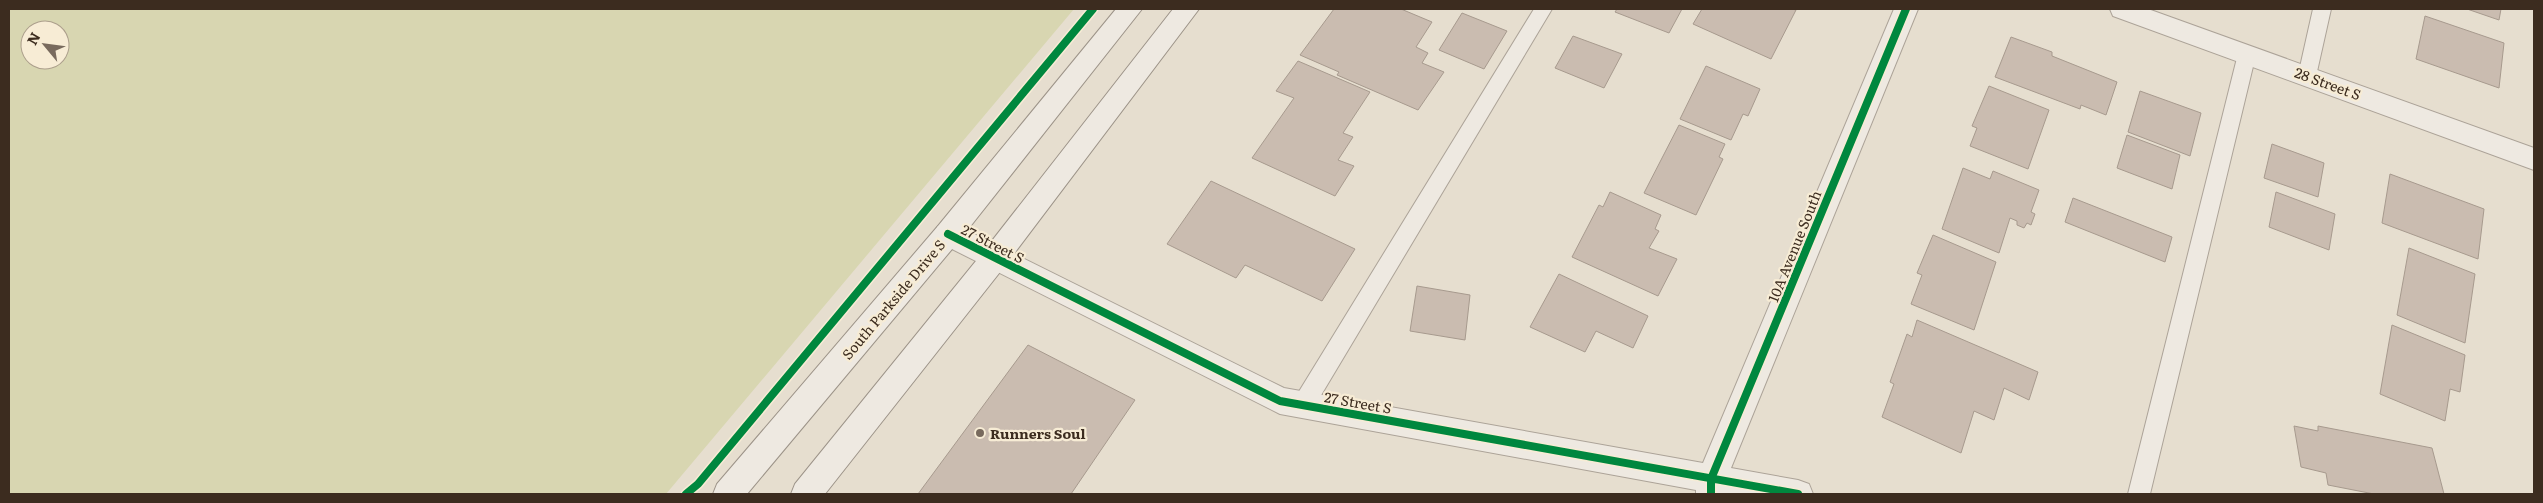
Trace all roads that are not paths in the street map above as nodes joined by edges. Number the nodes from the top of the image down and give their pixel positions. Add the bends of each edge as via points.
1 (1130, 9) edge
2 (1187, 9) edge
3 (1542, 9) edge
4 (1906, 9) edge
5 (2122, 9) edge
6 (2322, 9) edge
7 (2247, 54) junction
8 (2307, 76) junction
9 (2534, 159) edge
10 (948, 234) junction
11 (994, 259) junction
12 (1303, 405) junction
13 (1711, 487) edge
14 (728, 494) edge
15 (806, 494) edge
16 (1798, 494) edge
17 (2139, 494) edge

1 - 10 street, South Parkside Drive S
2 - 11 street
3 - 12 lane
4 - 13 street, 10A Avenue South
5 - 7 street, 28 Street S
6 - 8 lane
7 - 8 street, 28 Street S
7 - 17 lane
8 - 9 street, 28 Street S
10 - 11 street, 27 Street S
10 - 14 street, South Parkside Drive S
11 - 12 street, 27 Street S via 1280,400
11 - 15 street
12 - 13 street, 27 Street S
13 - 16 street, 27 Street S

